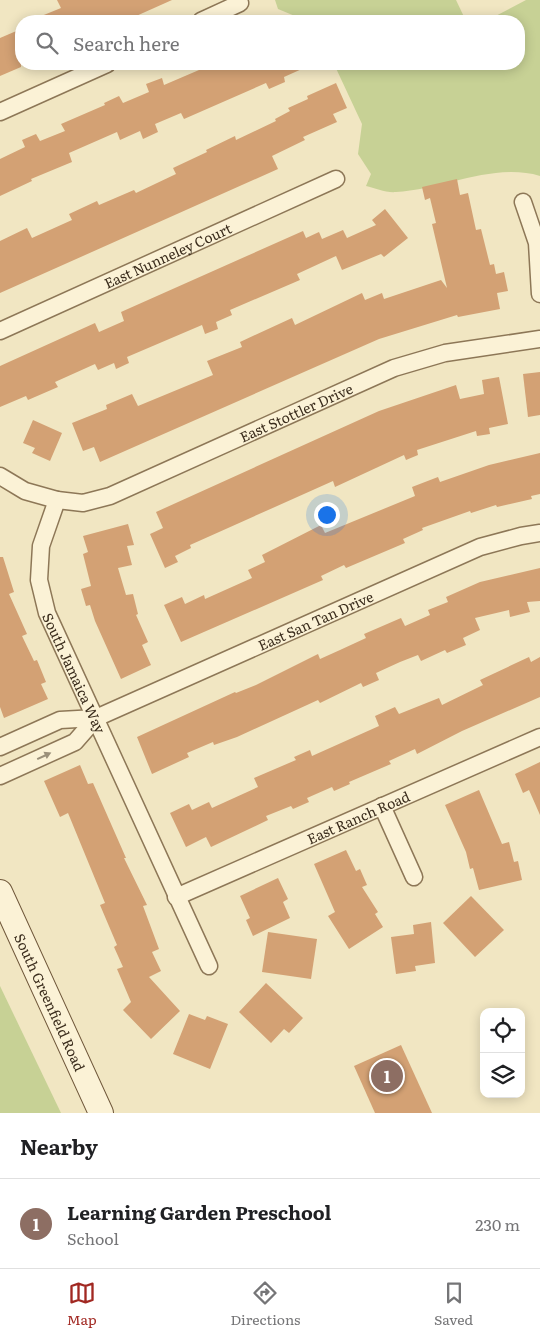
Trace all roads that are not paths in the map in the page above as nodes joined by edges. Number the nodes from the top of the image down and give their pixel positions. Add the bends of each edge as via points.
1 (240, 3) dead end
2 (214, 15) edge
3 (94, 70) edge
4 (0, 112) edge
5 (336, 179) dead end
6 (523, 202) dead end
7 (540, 294) edge
8 (0, 331) edge
9 (540, 339) edge
10 (0, 476) edge
11 (57, 500) junction
12 (540, 533) edge
13 (96, 718) junction
14 (540, 737) edge
15 (0, 747) edge
16 (0, 776) edge
17 (382, 806) junction
18 (414, 877) dead end
19 (0, 892) edge
20 (176, 897) junction
21 (209, 966) dead end
22 (101, 1113) edge

1 - 2 street
3 - 4 street
5 - 8 street, East Nunneley Court
6 - 7 street via 537,243
9 - 11 street, East Stottler Drive via 445,352 394,368 110,496 83,503
10 - 11 street via 25,490
11 - 13 street, South Jamaica Way via 41,546 38,580 47,613
12 - 13 street, East San Tan Drive via 480,547
13 - 15 street, East San Tan Drive via 60,720
16 -> 13 street, East San Tan Drive via 75,742
13 - 20 street, South Jamaica Way
14 - 17 street, East Ranch Road
17 - 18 street
17 - 20 street, East Ranch Road
19 - 22 main road, South Greenfield Road
20 - 21 street, South Jamaica Way

